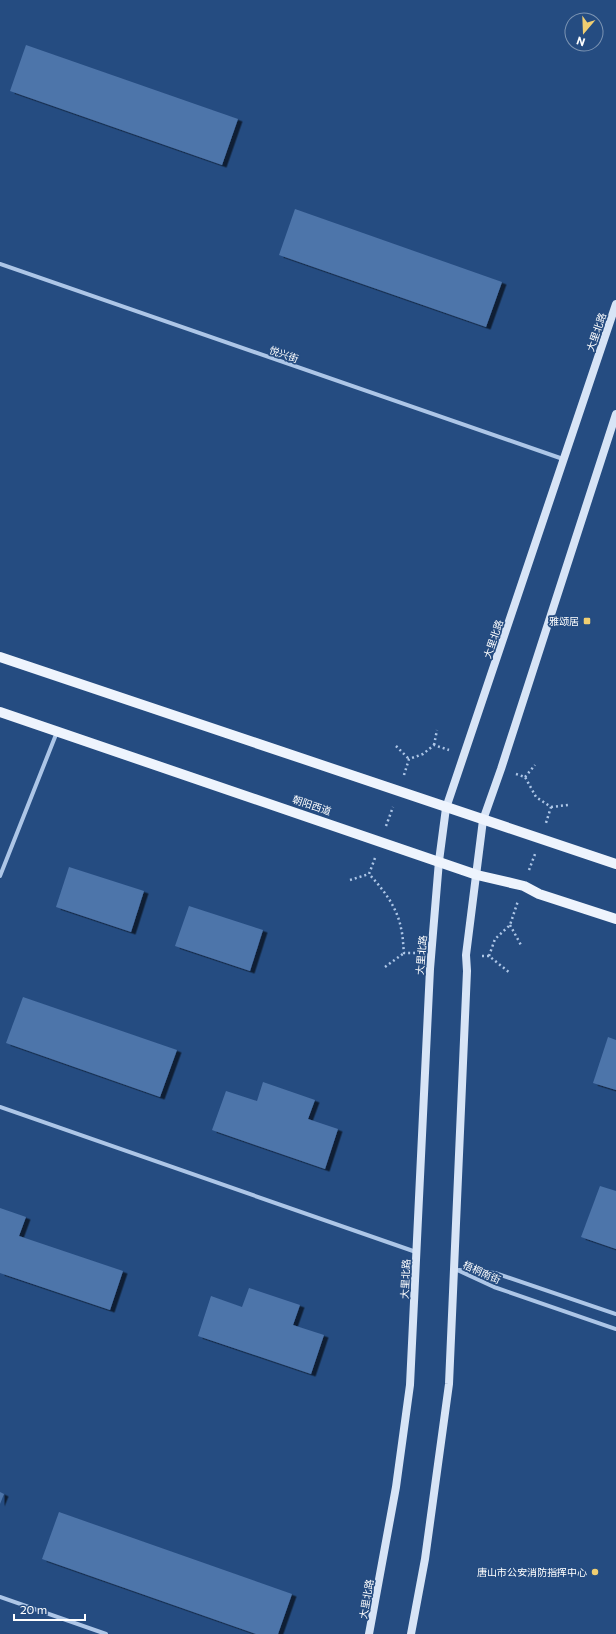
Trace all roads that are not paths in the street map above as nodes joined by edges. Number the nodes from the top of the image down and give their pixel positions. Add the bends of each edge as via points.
1 (0, 264) edge
2 (616, 304) edge
3 (616, 414) edge
4 (564, 459) junction
5 (0, 657) edge
6 (0, 712) edge
7 (57, 732) junction
8 (446, 808) junction
9 (483, 820) junction
10 (438, 861) junction
11 (616, 864) edge
12 (477, 875) junction
13 (0, 876) edge
14 (616, 919) edge
15 (0, 1107) edge
16 (417, 1252) junction
17 (455, 1269) junction
18 (616, 1314) edge
19 (616, 1329) edge
20 (0, 1597) edge
21 (106, 1634) edge
22 (369, 1634) edge
23 (411, 1634) edge

1 - 4 street, 悦兴街
2 - 4 main road, 大里北路
3 - 9 main road
4 - 8 main road, 大里北路
5 - 8 main road
6 - 7 main road, 朝阳西道
7 - 10 main road, 朝阳西道
7 - 13 street
8 - 9 main road
8 - 10 main road, 大里北路
9 - 11 main road
9 - 12 main road
10 - 12 main road, 朝阳西道
10 - 16 main road, 大里北路 via 430,969
12 - 14 main road, 朝阳西道 via 524,886 539,894
12 - 17 main road via 466,955
15 - 16 street
16 - 22 main road, 大里北路 via 410,1385 396,1487
17 - 18 street, 梧桐南街 via 495,1273
17 - 19 street, 梧桐南街 via 494,1288
17 - 23 main road via 449,1384 425,1559
20 - 21 street

